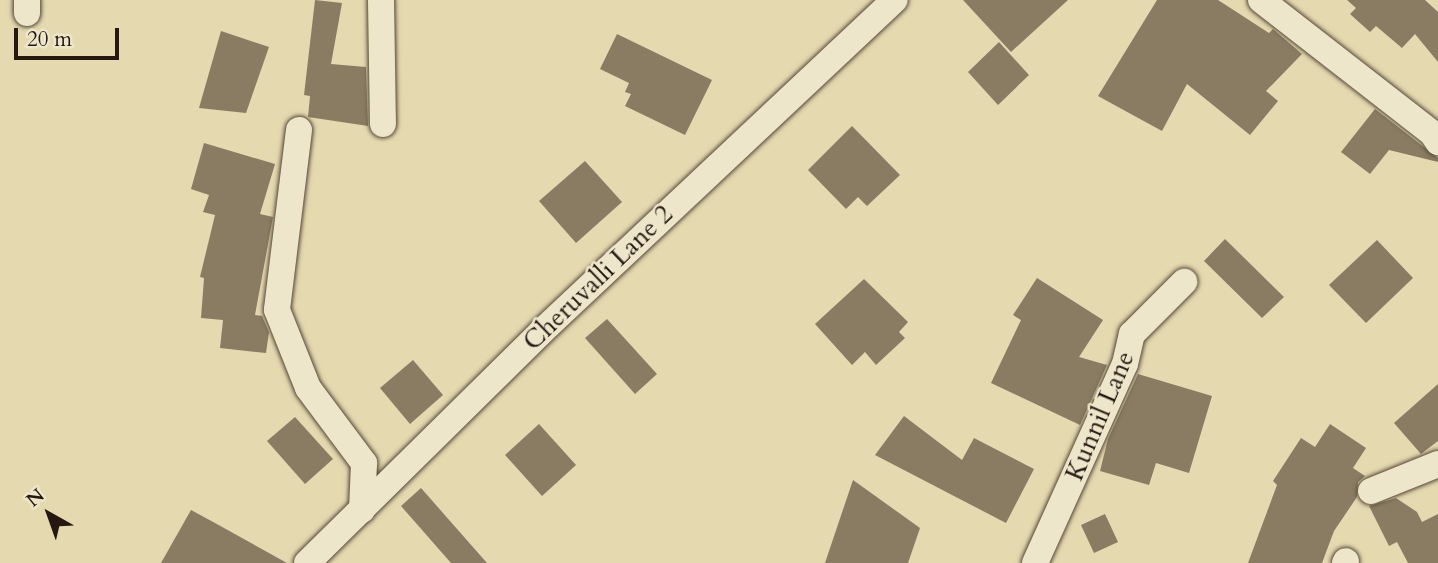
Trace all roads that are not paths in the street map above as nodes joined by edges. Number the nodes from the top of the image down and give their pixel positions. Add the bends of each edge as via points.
1 (381, 0) edge
2 (895, 0) edge
3 (1261, 0) edge
4 (383, 124) dead end
5 (299, 131) dead end
6 (1436, 134) edge
7 (1184, 282) dead end
8 (1438, 464) edge
9 (1371, 491) dead end
10 (362, 510) junction
11 (307, 563) edge
12 (1035, 563) edge

1 - 4 street
2 - 10 street, Cheruvalli Lane 2 via 541,332
3 - 6 street
5 - 10 street via 277,310 308,388 364,463
7 - 12 street, Kunnil Lane via 1132,334 1125,364
8 - 9 street
10 - 11 street, Cheruvalli Lane 2

